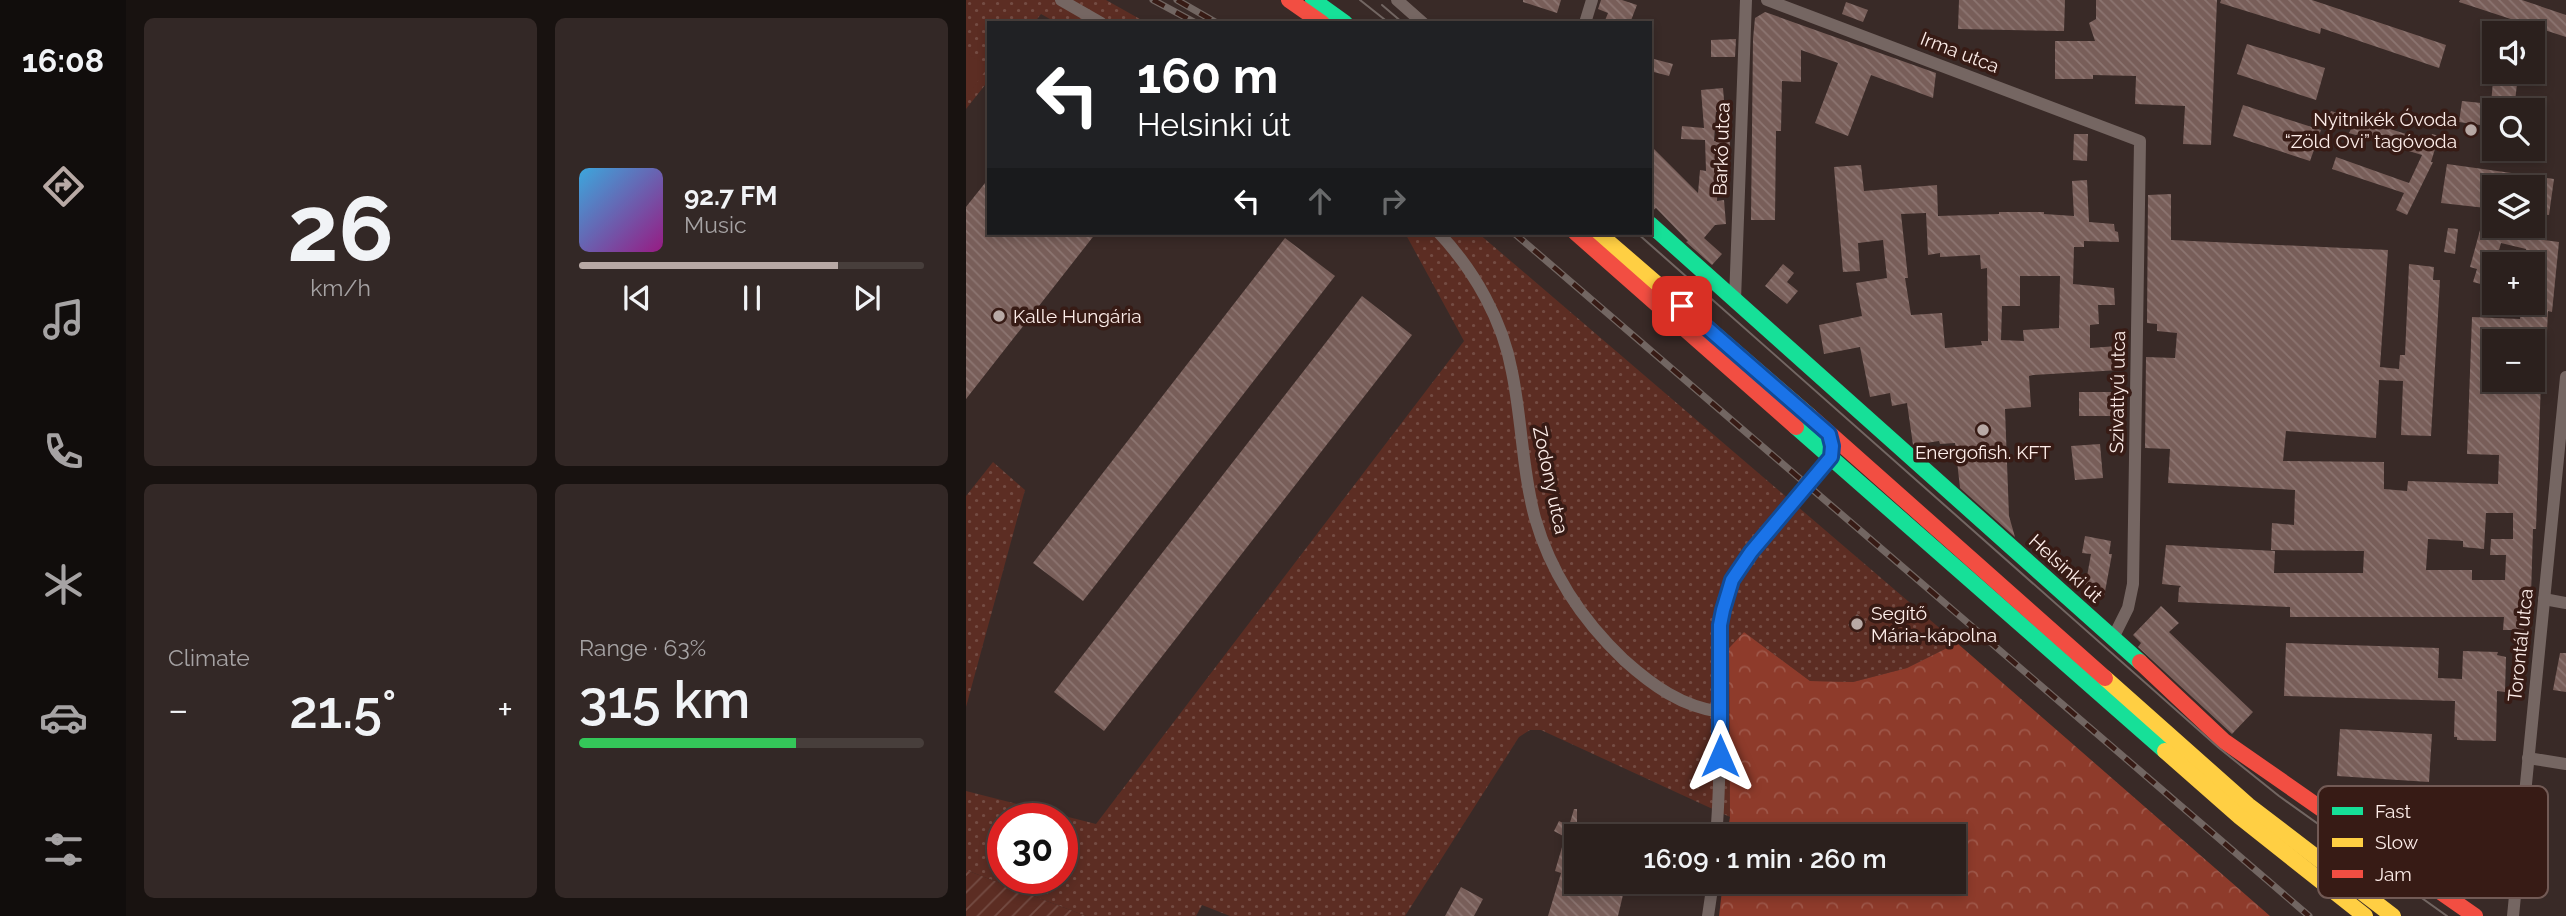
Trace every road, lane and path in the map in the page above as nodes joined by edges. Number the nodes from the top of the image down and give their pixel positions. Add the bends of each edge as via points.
1 (1061, 0) edge
2 (1289, 0) edge
3 (1397, 0) edge
4 (1592, 0) edge
5 (1746, 0) edge
6 (1767, 0) edge
7 (1318, 3) edge
8 (1098, 21) edge
9 (1319, 21) edge
10 (1342, 21) edge
11 (1421, 21) edge
12 (1586, 21) edge
13 (2140, 141) joint
14 (1652, 226) edge
15 (1441, 235) edge
16 (1578, 235) edge
17 (1600, 235) edge
18 (1735, 300) junction
19 (2566, 377) edge
20 (1829, 434) junction
21 (1853, 454) junction
22 (1826, 462) junction
23 (2544, 599) junction
24 (2566, 603) edge
25 (2113, 638) junction
26 (1720, 712) junction
27 (2528, 758) junction
28 (2566, 764) edge
29 (2525, 786) edge
30 (2318, 807) edge
31 (1717, 824) edge
32 (2318, 858) edge
33 (2318, 879) edge
34 (1711, 894) edge
35 (2342, 898) edge
36 (2370, 898) edge
37 (2448, 898) edge
38 (2515, 898) edge
39 (1708, 916) edge
40 (2365, 916) edge
41 (2393, 916) edge
42 (2474, 916) edge
43 (2513, 916) edge

1 - 8 street
2 - 9 main road
3 - 11 street
4 - 12 street
5 - 18 street, Barkó utca
6 - 13 street, Irma utca
7 - 10 main road
13 - 25 street, Szivattyú utca via 2133,584 2128,608
14 - 18 main road, Helsinki út
15 - 26 street, Zodony utca via 1471,274 1504,340 1535,517 1561,583 1616,652 1646,679 1684,703
16 - 22 main road
17 - 20 main road
18 - 25 main road, Helsinki út
19 - 23 street, Torontál utca
20 - 21 main road
20 - 22 main road via 1832,446
21 - 22 main road via 1841,453
21 - 32 main road via 2249,805
22 - 26 street, bridge via 1740,568 1726,597 1719,644
22 - 33 main road
23 - 24 street
23 - 27 street, Torontál utca
25 - 30 main road, Helsinki út via 2224,741
26 - 31 street
27 - 28 street
27 - 29 street, Torontál utca
34 - 39 street
35 - 40 main road
36 - 41 main road
37 - 42 main road, Helsinki út
38 - 43 street, Torontál utca

